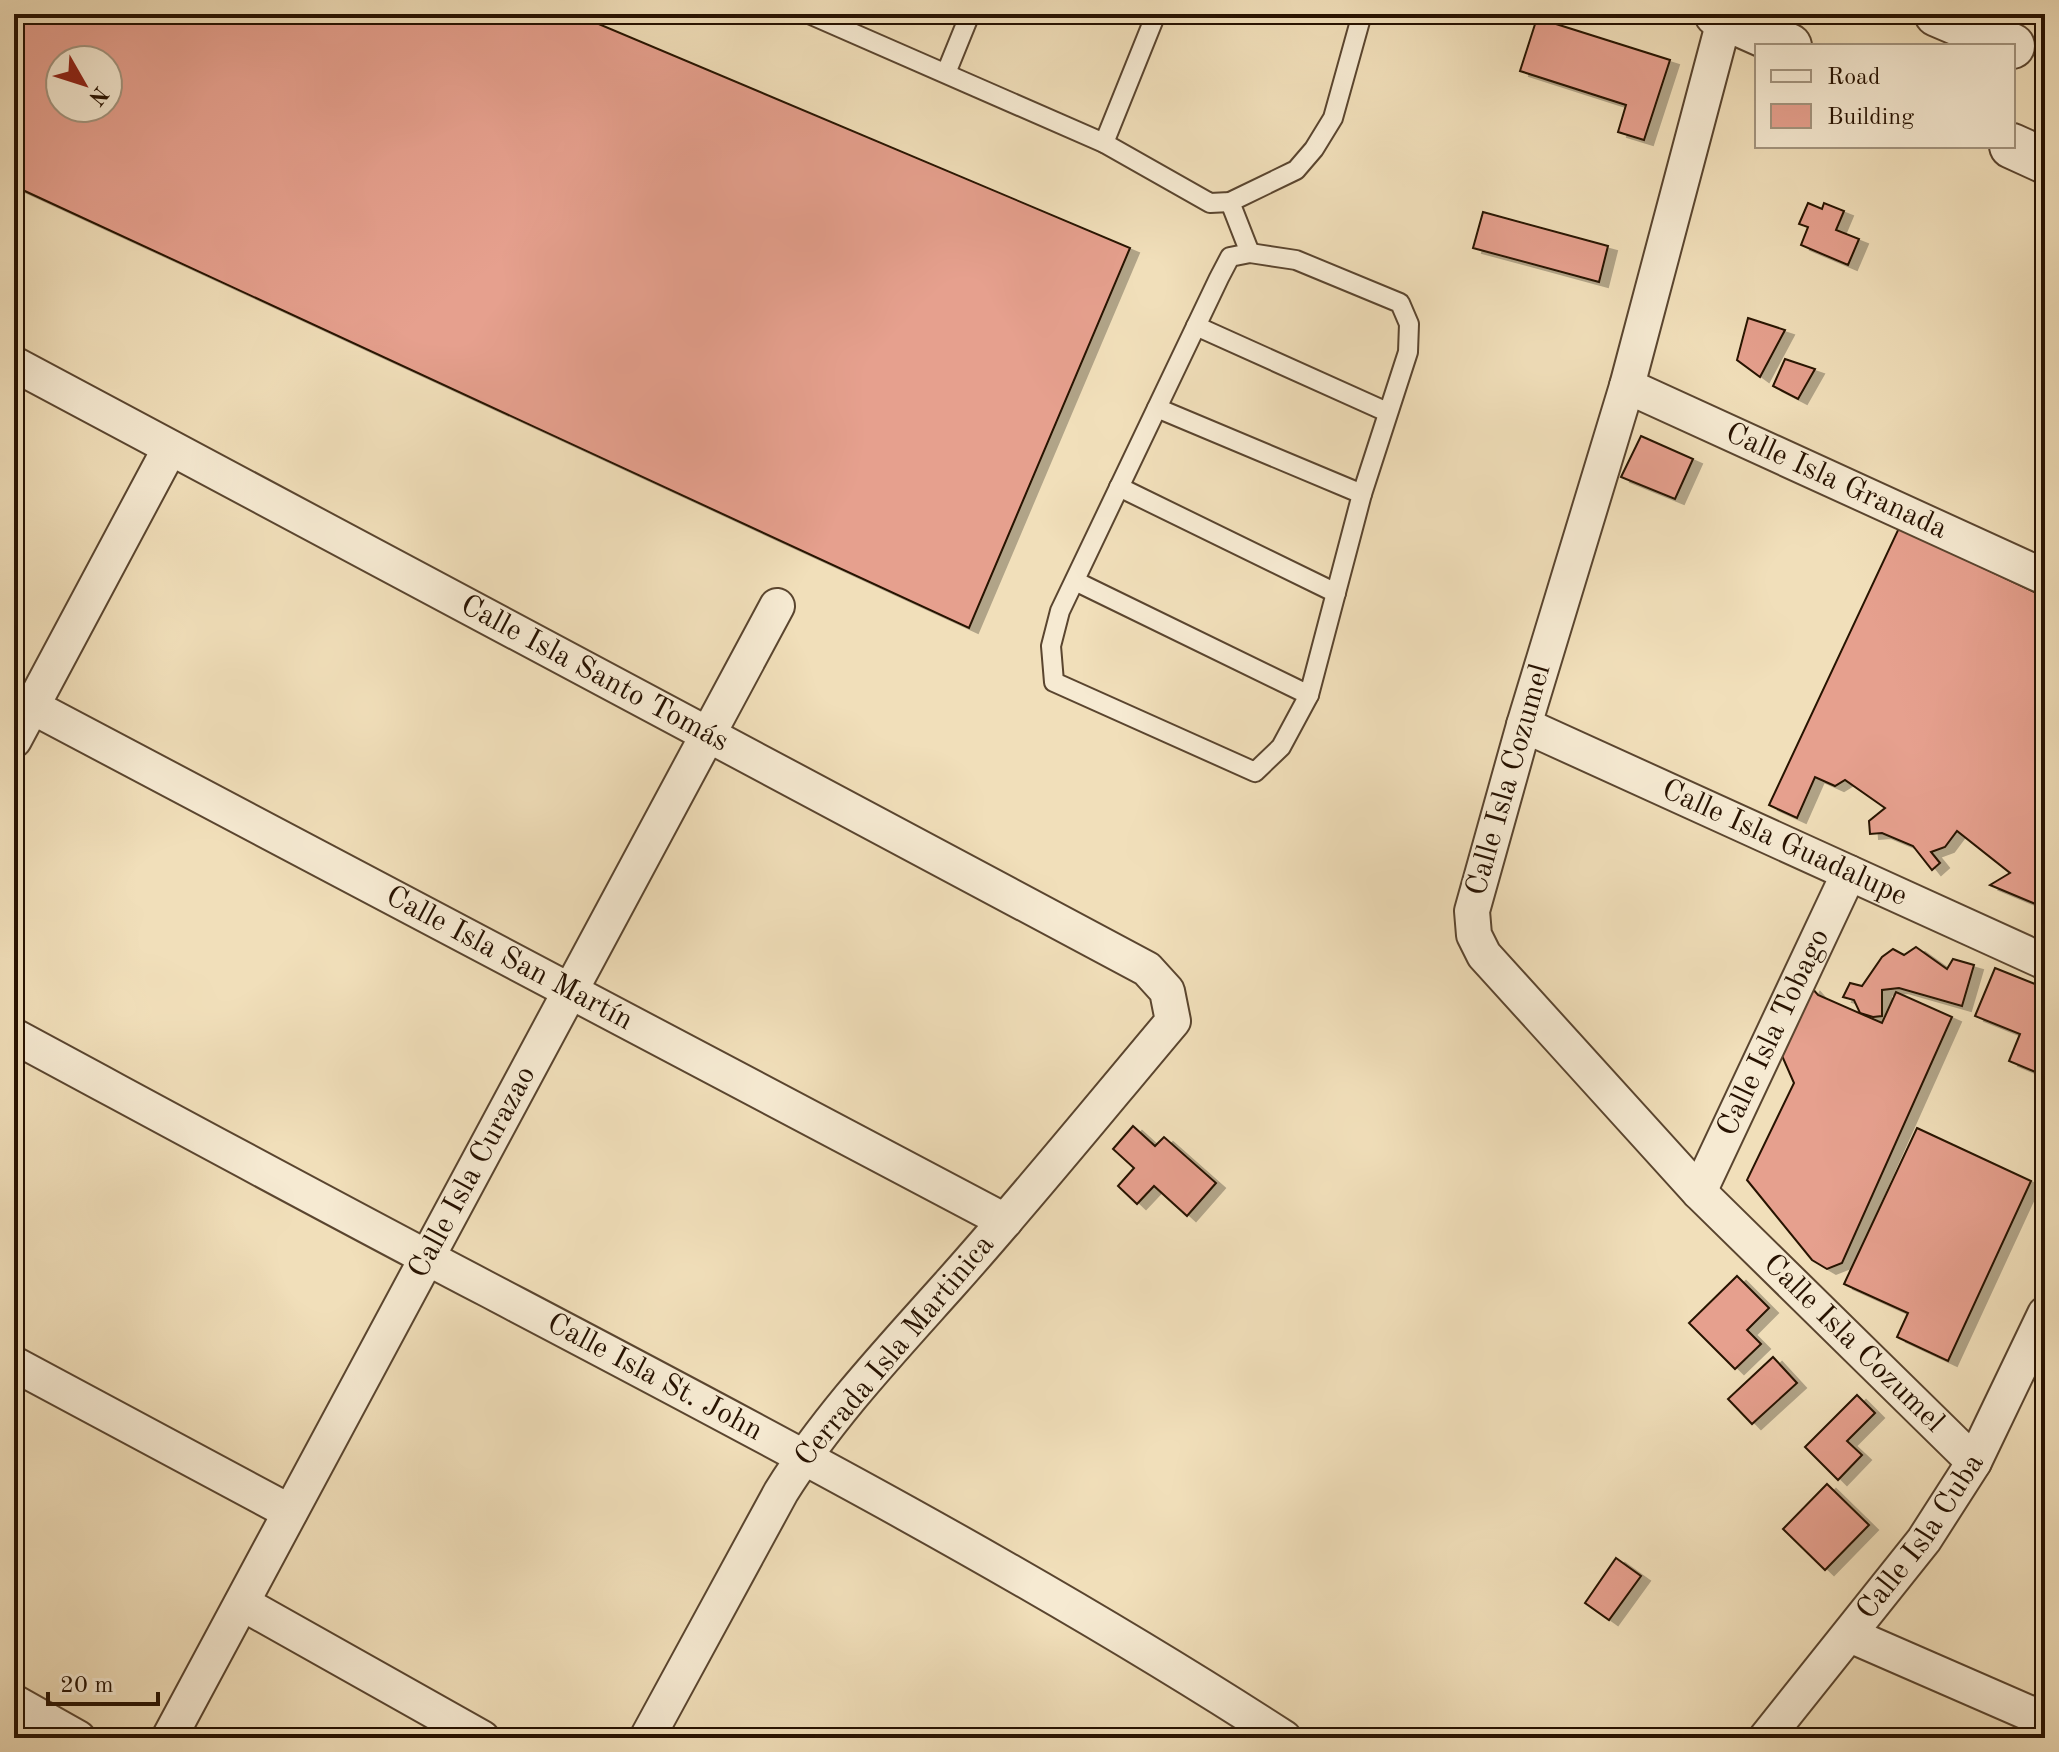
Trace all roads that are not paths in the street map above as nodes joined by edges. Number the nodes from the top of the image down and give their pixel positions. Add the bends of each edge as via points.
1 (809, 14) edge
2 (970, 14) edge
3 (1156, 14) edge
4 (1362, 14) edge
5 (1937, 14) edge
6 (1721, 16) edge
7 (1784, 44) edge
8 (2007, 44) edge
9 (2015, 47) edge
10 (2045, 60) edge
11 (946, 73) junction
12 (1104, 143) junction
13 (2015, 147) edge
14 (2045, 161) edge
15 (1230, 202) junction
16 (1250, 253) junction
17 (1196, 326) junction
18 (14, 364) edge
19 (1627, 386) junction
20 (1157, 408) junction
21 (1387, 412) junction
22 (170, 448) junction
23 (1119, 487) junction
24 (1362, 494) junction
25 (2045, 577) edge
26 (1075, 581) junction
27 (1336, 593) junction
28 (777, 606) dead end
29 (1309, 695) junction
30 (23, 702) edge
31 (1524, 725) junction
32 (708, 735) junction
33 (14, 740) edge
34 (1849, 873) junction
35 (2045, 962) edge
36 (570, 990) junction
37 (1167, 991) joint
38 (14, 1036) edge
39 (1699, 1192) junction
40 (1005, 1221) junction
41 (427, 1257) junction
42 (2043, 1323) edge
43 (14, 1364) edge
44 (804, 1455) junction
45 (1974, 1462) junction
46 (290, 1512) junction
47 (242, 1603) junction
48 (1850, 1635) junction
49 (14, 1702) edge
50 (2045, 1720) edge
51 (78, 1738) edge
52 (169, 1738) edge
53 (482, 1738) edge
54 (647, 1738) edge
55 (1284, 1738) edge
56 (1766, 1738) edge

1 - 11 lane
2 - 11 lane
3 - 12 lane
4 - 15 lane via 1333,118 1314,149 1296,170
5 - 8 street
6 - 7 street
6 - 19 street, Calle Isla Cozumel
9 - 10 street
11 - 12 lane
12 - 15 lane via 1210,203
13 - 14 street
15 - 16 lane
16 - 17 lane via 1230,257
16 - 21 lane via 1296,260 1400,303 1409,324 1408,352
17 - 20 lane
17 - 21 lane
18 - 22 street, Calle Isla Santo Tomás
19 - 25 street, Calle Isla Granada
19 - 31 street, Calle Isla Cozumel
20 - 23 lane
20 - 24 lane
21 - 24 lane
22 - 30 street
22 - 32 street, Calle Isla Santo Tomás
23 - 26 lane
23 - 27 lane
24 - 27 lane
26 - 29 lane
26 - 29 lane via 1051,646 1054,682 1255,772 1281,747
27 - 29 lane
28 - 32 street, Calle Isla Curazao
30 - 33 street
30 - 36 street, Calle Isla San Martín
31 - 34 street, Calle Isla Guadalupe
31 - 39 street, Calle Isla Cozumel via 1472,911 1474,935 1484,955
32 - 36 street, Calle Isla Curazao
32 - 37 street, Calle Isla Santo Tomás via 1147,969
34 - 35 street, Calle Isla Guadalupe
34 - 39 street, Calle Isla Tobago
36 - 40 street, Calle Isla San Martín
36 - 41 street, Calle Isla Curazao
37 - 40 street, Cerrada Isla Martinica via 1173,1021
38 - 41 street, Calle Isla St. John
39 - 45 street, Calle Isla Cozumel
40 - 44 street, Cerrada Isla Martinica
41 - 44 street, Calle Isla St. John
41 - 46 street, Calle Isla Curazao
42 - 45 street, Calle Isla Cuba
43 - 46 street
44 - 54 street, Cerrada Isla Martinica
44 - 55 street, Calle Isla St. John via 1031,1582
45 - 48 street, Calle Isla Cuba via 1924,1540
46 - 47 street, Calle Isla Curazao
47 - 52 street, Calle Isla Curazao
47 - 53 street
48 - 50 street
48 - 56 street, Calle Isla Cuba
49 - 51 street

